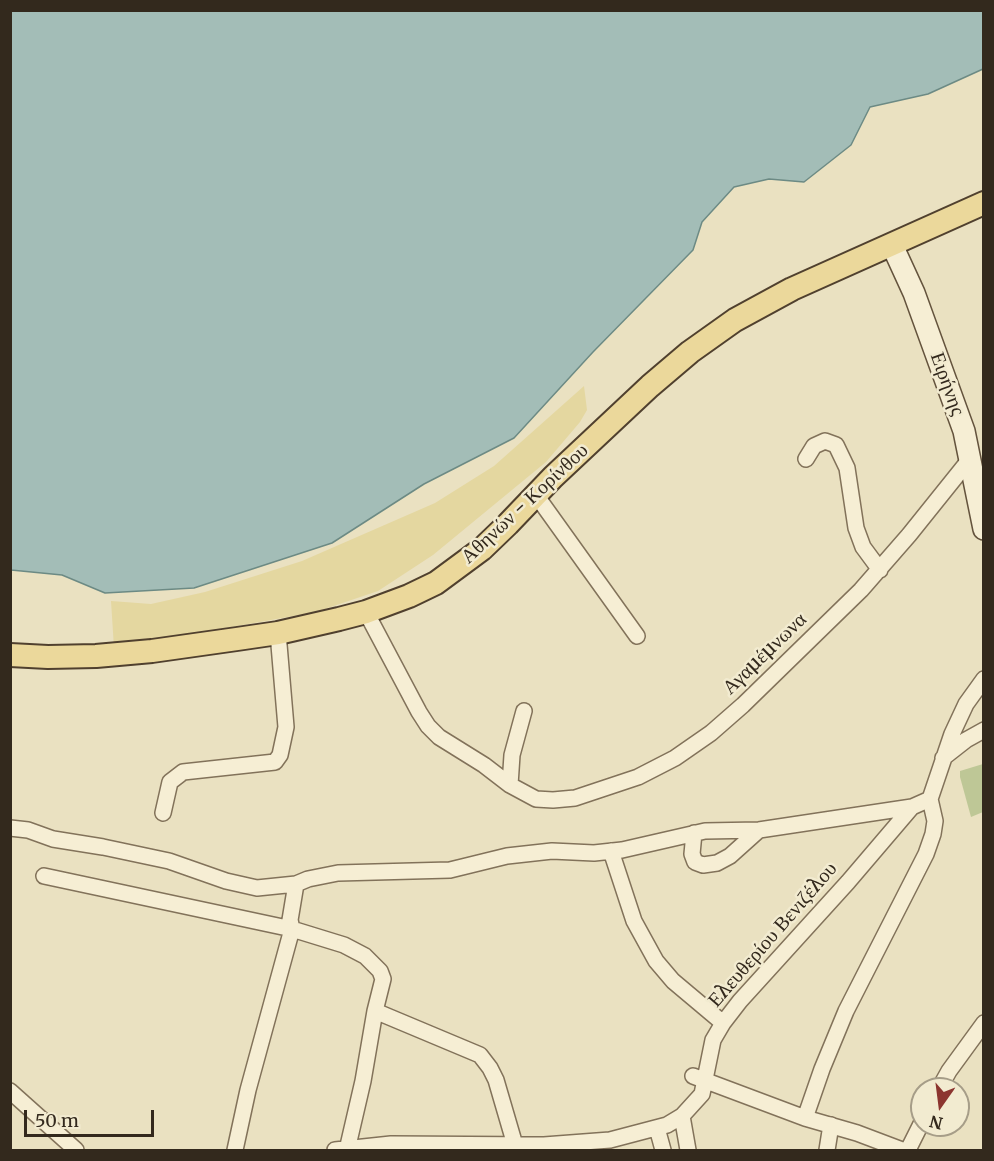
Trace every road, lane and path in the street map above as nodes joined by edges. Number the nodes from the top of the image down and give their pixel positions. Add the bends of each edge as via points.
1 (984, 203) edge
2 (892, 244) junction
3 (806, 459) dead end
4 (970, 459) junction
5 (536, 495) junction
6 (984, 529) edge
7 (880, 570) junction
8 (366, 612) junction
9 (278, 633) junction
10 (637, 636) dead end
11 (10, 655) edge
12 (984, 679) edge
13 (524, 711) dead end
14 (984, 730) edge
15 (943, 758) junction
16 (510, 785) junction
17 (930, 800) junction
18 (912, 807) junction
19 (163, 813) dead end
20 (10, 828) edge
21 (759, 830) junction
22 (694, 833) junction
23 (611, 851) junction
24 (44, 876) dead end
25 (296, 884) junction
26 (292, 929) junction
27 (375, 1011) junction
28 (723, 1023) junction
29 (984, 1023) edge
30 (946, 1077) edge
31 (698, 1079) junction
32 (10, 1091) edge
33 (682, 1116) junction
34 (805, 1118) junction
35 (831, 1125) junction
36 (657, 1128) junction
37 (515, 1146) junction
38 (71, 1149) edge
39 (236, 1150) edge
40 (343, 1150) edge
41 (663, 1150) edge
42 (688, 1150) edge
43 (827, 1150) edge
44 (902, 1150) edge

1 - 2 main road, Αθηνών - Κορίνθου
2 - 4 street, Ειρήνης via 931,338
2 - 5 main road, Αθηνών - Κορίνθου via 792,289 728,324 650,386
3 - 7 street via 814,446 825,441 836,445 847,468 856,528 863,547
4 - 6 street, Ειρήνης
4 - 7 street, Αγαμέμνωνα
5 - 8 main road, Αθηνών - Κορίνθου via 482,549 436,583
5 - 10 street
7 - 16 street, Αγαμέμνωνα via 743,705 675,759 638,777 575,798 536,799
8 - 9 main road, Αθηνών - Κορίνθου
8 - 16 street via 428,726
9 - 11 main road, Αθηνών - Κορίνθου via 152,651 48,657
9 - 19 street via 286,726 280,755 275,762 183,772 170,782
12 - 15 street via 966,704
13 - 16 street via 512,755
14 - 15 street
15 - 17 street
17 - 18 street, Ελευθερίου Βενιζέλου
17 - 34 street via 934,821 926,854 846,1011
18 - 21 street
18 - 28 street, Ελευθερίου Βενιζέλου
20 - 25 street via 169,861 240,885 257,888
21 - 22 street
21 - 22 street via 730,856 717,863 703,864 695,862 692,854
22 - 23 street
23 - 25 street via 507,856 450,870 338,873
23 - 28 street via 634,921 656,961 673,981
24 - 26 street
25 - 26 street
26 - 27 street via 344,945 380,971 384,979
26 - 39 street via 248,1090
27 - 37 street via 480,1055 496,1080
27 - 40 street via 363,1081
28 - 31 street, Ελευθερίου Βενιζέλου
29 - 30 street
31 - 33 street, Ελευθερίου Βενιζέλου via 702,1094
31 - 34 street
32 - 38 street
33 - 36 street, Ελευθερίου Βενιζέλου
33 - 42 street
34 - 35 street
35 - 43 street
35 - 44 street
36 - 37 street, Ελευθερίου Βενιζέλου via 610,1140
36 - 41 street
37 - 40 street, Ελευθερίου Βενιζέλου via 391,1144

